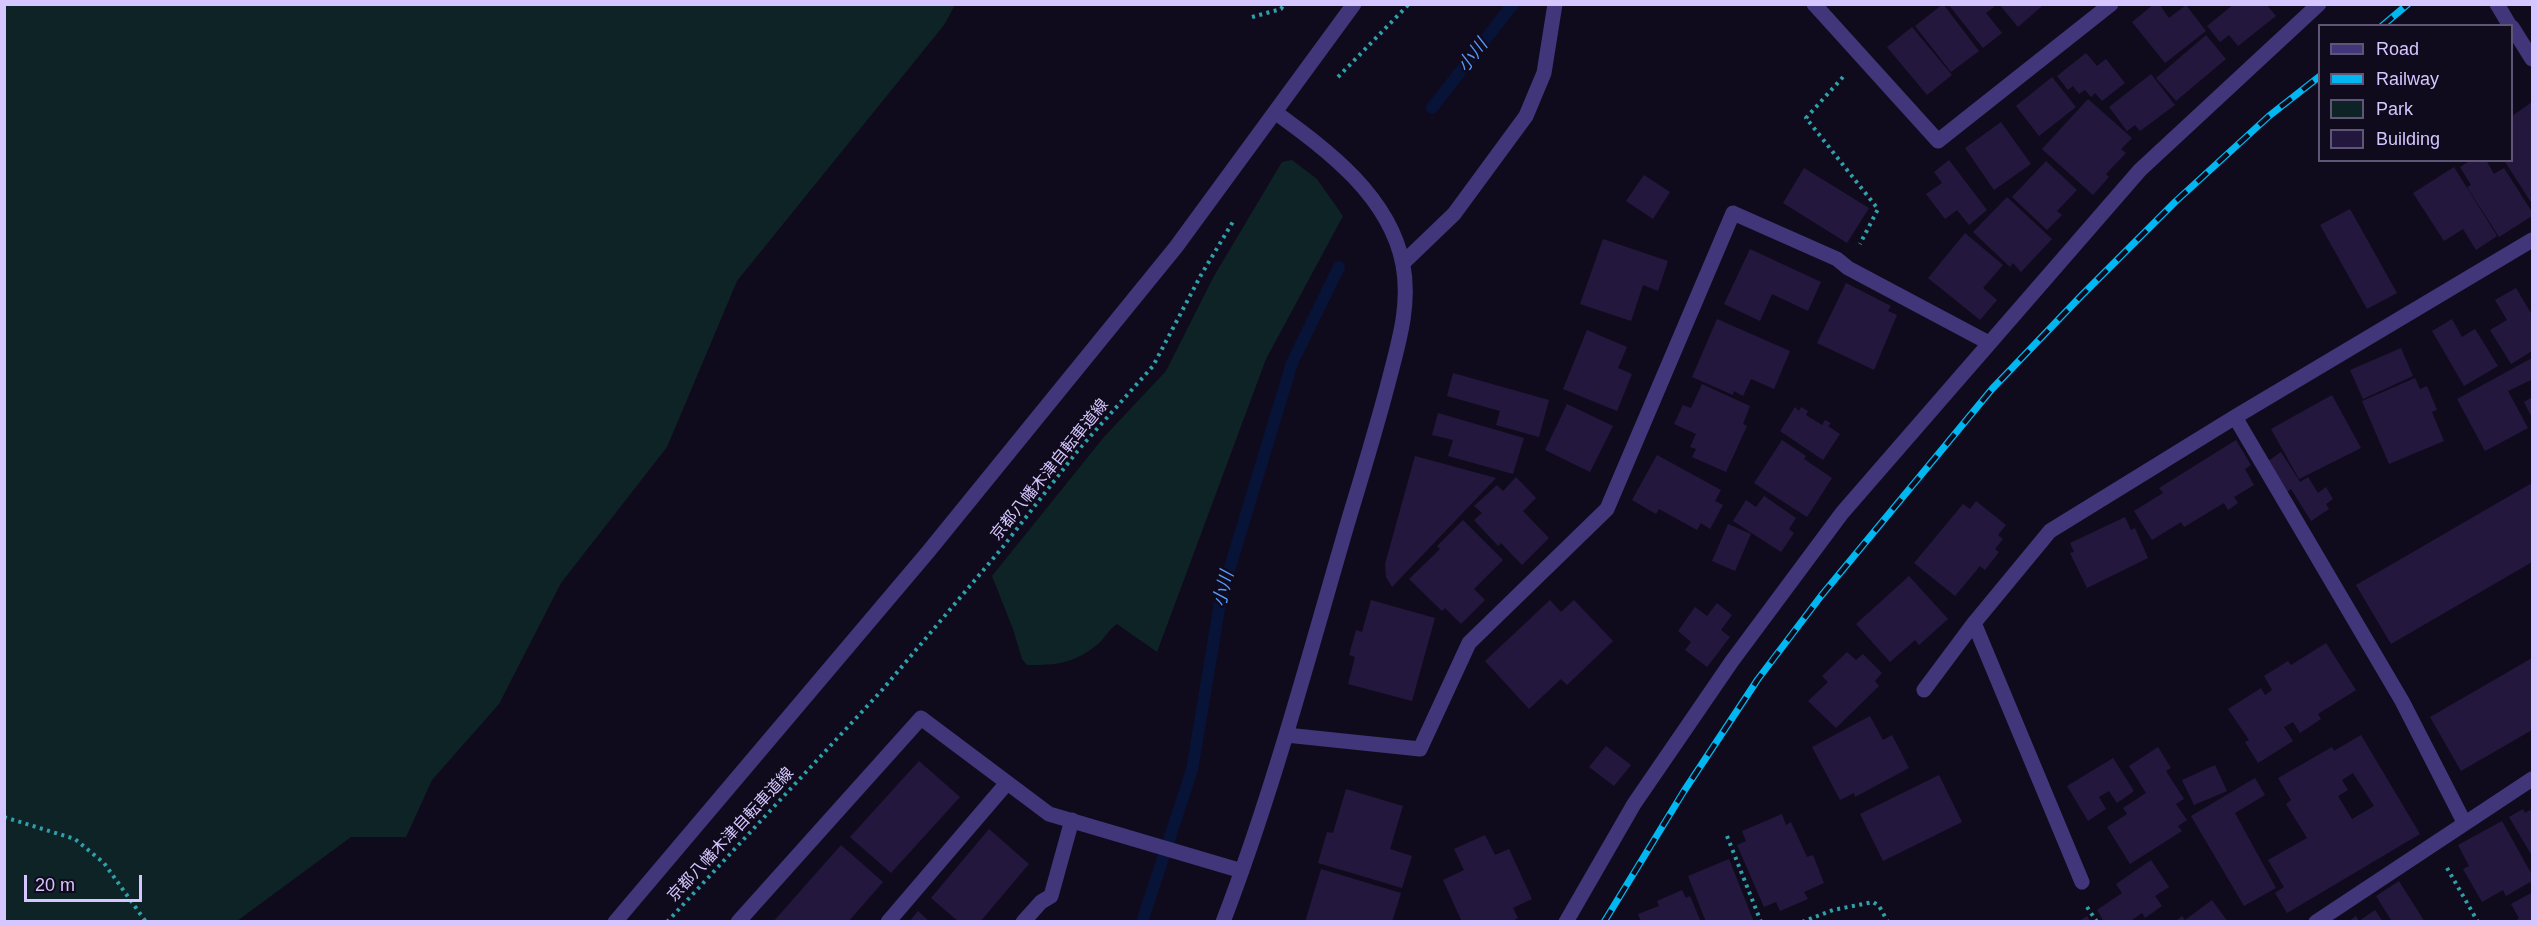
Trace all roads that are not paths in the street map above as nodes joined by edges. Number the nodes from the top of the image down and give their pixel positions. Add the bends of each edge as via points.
1 (1354, 4) edge
2 (1555, 4) edge
3 (1814, 4) edge
4 (2111, 4) edge
5 (2497, 4) edge
6 (2316, 6) edge
7 (2510, 24) edge
8 (2513, 29) edge
9 (2532, 59) edge
10 (1275, 112) junction
11 (2532, 240) edge
12 (1402, 263) junction
13 (1989, 343) junction
14 (2235, 417) junction
15 (1974, 623) junction
16 (1924, 690) dead end
17 (1286, 735) junction
18 (2532, 779) edge
19 (1006, 783) junction
20 (1072, 820) junction
21 (2464, 822) junction
22 (1242, 871) junction
23 (2082, 882) dead end
24 (615, 921) edge
25 (738, 921) edge
26 (888, 921) edge
27 (1023, 921) edge
28 (1223, 921) edge
29 (1566, 921) edge
30 (2316, 921) edge

1 - 10 street
2 - 12 street via 1544,73 1526,116 1454,214
3 - 4 street via 1938,141
5 - 7 street
6 - 13 street via 2140,170
8 - 9 street
10 - 12 street via 1364,188 1394,236
10 - 24 street via 1116,321 844,652
11 - 14 street
12 - 17 street via 1404,319
13 - 17 street via 1836,259 1733,213 1606,510 1469,643 1420,749
13 - 29 street via 1842,513 1732,661 1634,804
14 - 15 street via 2050,531
14 - 21 street via 2402,701
15 - 16 street
15 - 23 street
17 - 22 street
18 - 21 street
19 - 20 street via 1049,814
19 - 25 street via 921,718
19 - 26 street
20 - 22 street
20 - 27 street via 1052,896
21 - 30 street
22 - 28 street

